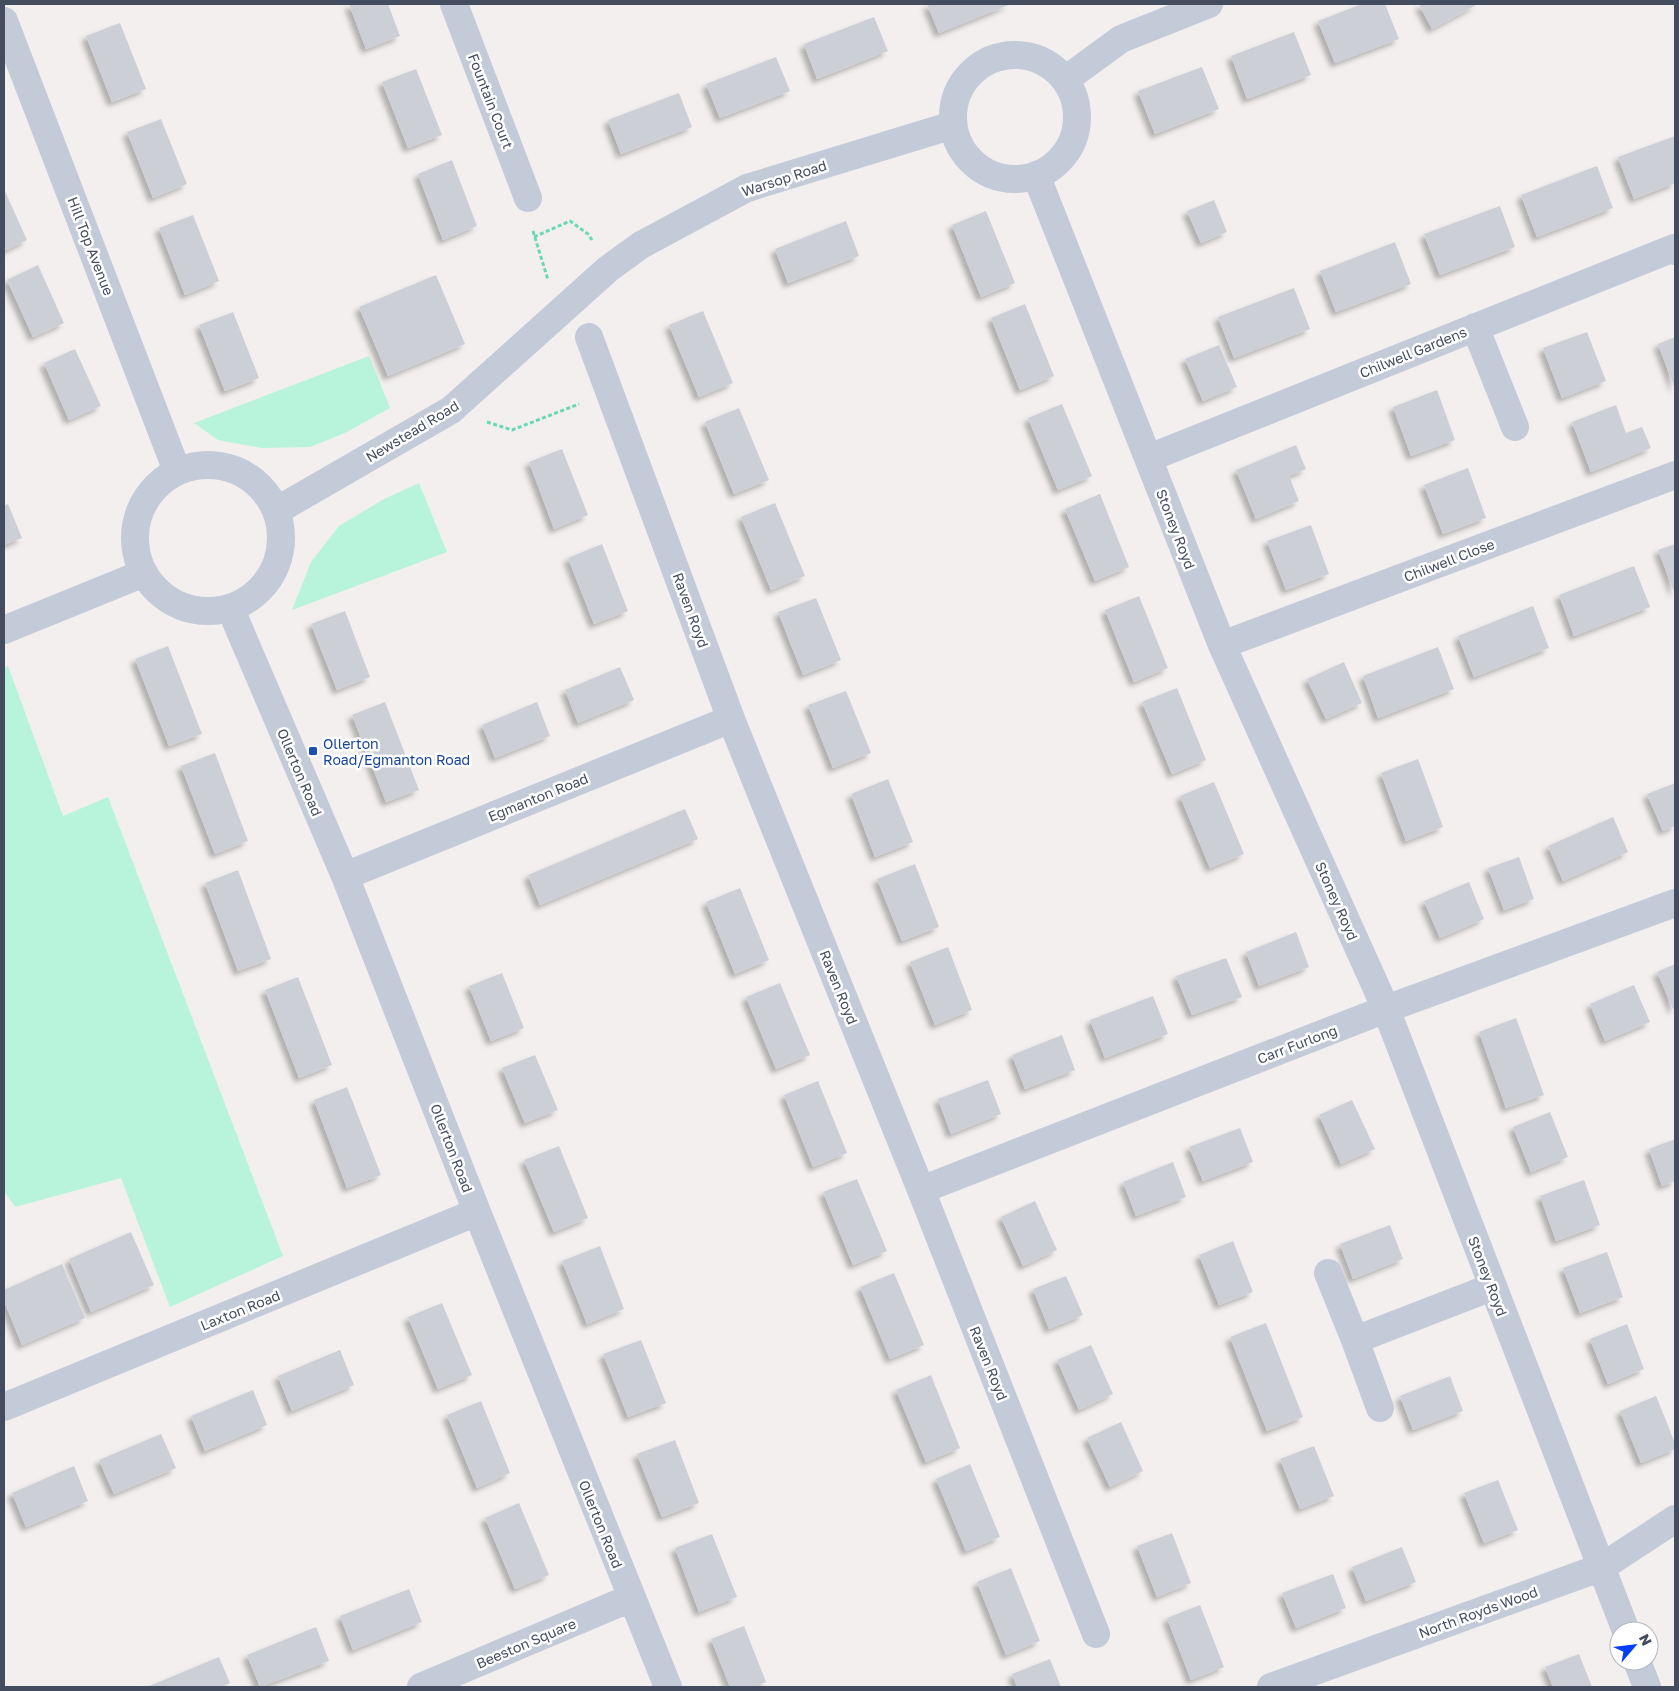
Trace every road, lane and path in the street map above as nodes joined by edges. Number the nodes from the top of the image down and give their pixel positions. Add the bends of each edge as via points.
1 (454, 4) edge
2 (1209, 4) edge
3 (4, 21) edge
4 (1065, 80) junction
5 (953, 125) junction
6 (1036, 175) junction
7 (528, 198) joint
8 (534, 237) junction
9 (1675, 251) edge
10 (608, 269) junction
11 (580, 294) joint
12 (559, 314) junction
13 (1475, 327) junction
14 (588, 337) dead end
15 (610, 393) junction
16 (452, 410) junction
17 (1515, 427) dead end
18 (1149, 458) junction
19 (177, 471) junction
20 (1675, 475) edge
21 (276, 511) junction
22 (144, 573) junction
23 (231, 610) junction
24 (4, 630) edge
25 (1222, 645) junction
26 (731, 718) junction
27 (345, 876) junction
28 (1675, 903) edge
29 (1386, 1009) junction
30 (921, 1190) junction
31 (477, 1212) junction
32 (1328, 1273) dead end
33 (1492, 1287) junction
34 (1355, 1340) junction
35 (4, 1407) edge
36 (1380, 1408) dead end
37 (1675, 1519) edge
38 (1602, 1567) junction
39 (631, 1598) junction
40 (1622, 1621) edge
41 (1096, 1634) dead end
42 (1641, 1671) edge
43 (421, 1687) edge
44 (668, 1687) edge
45 (1271, 1687) edge
46 (1647, 1687) edge

1 - 7 street, Fountain Court
2 - 4 street via 1121,39
3 - 19 street, Hill Top Avenue
4 - 5 street via 1037,59 1016,54 994,58 975,69 963,83 954,103
4 - 6 street via 1075,100 1077,121 1072,142 1055,164
5 - 6 street via 967,157 984,170 1015,179
5 - 10 street, Warsop Road via 747,188 641,245
6 - 18 street, Stoney Royd
7 - 8 path
8 - 10 path via 570,221 588,234
8 - 12 path
9 - 13 street, Chilwell Gardens via 1674,248
10 - 11 street, Warsop Road
11 - 12 street, Newstead Road
12 - 16 street, Newstead Road
13 - 17 street
13 - 18 street, Chilwell Gardens
14 - 15 street, Raven Royd
15 - 16 path via 512,430
15 - 26 street, Raven Royd
16 - 21 street, Newstead Road
18 - 25 street, Stoney Royd
19 - 21 street via 202,465 227,467 242,473 262,489
19 - 22 street via 148,497 135,527 136,552
20 - 25 street, Chilwell Close
21 - 23 street via 282,534 279,559 267,582
22 - 23 street via 159,593 177,605 202,611
22 - 24 street
23 - 27 street, Ollerton Road
25 - 29 street, Stoney Royd
26 - 27 street, Egmanton Road
26 - 30 street, Raven Royd
27 - 31 street, Ollerton Road
28 - 29 street, Carr Furlong
29 - 30 street, Carr Furlong
29 - 33 street, Stoney Royd
30 - 41 street, Raven Royd
31 - 35 street, Laxton Road
31 - 39 street, Ollerton Road
32 - 34 street
33 - 34 street
33 - 38 street, Stoney Royd
34 - 36 street
37 - 38 street, North Royds Wood
38 - 40 street, Stoney Royd
38 - 45 street, North Royds Wood
39 - 43 street, Beeston Square
39 - 44 street, Ollerton Road
42 - 46 street

